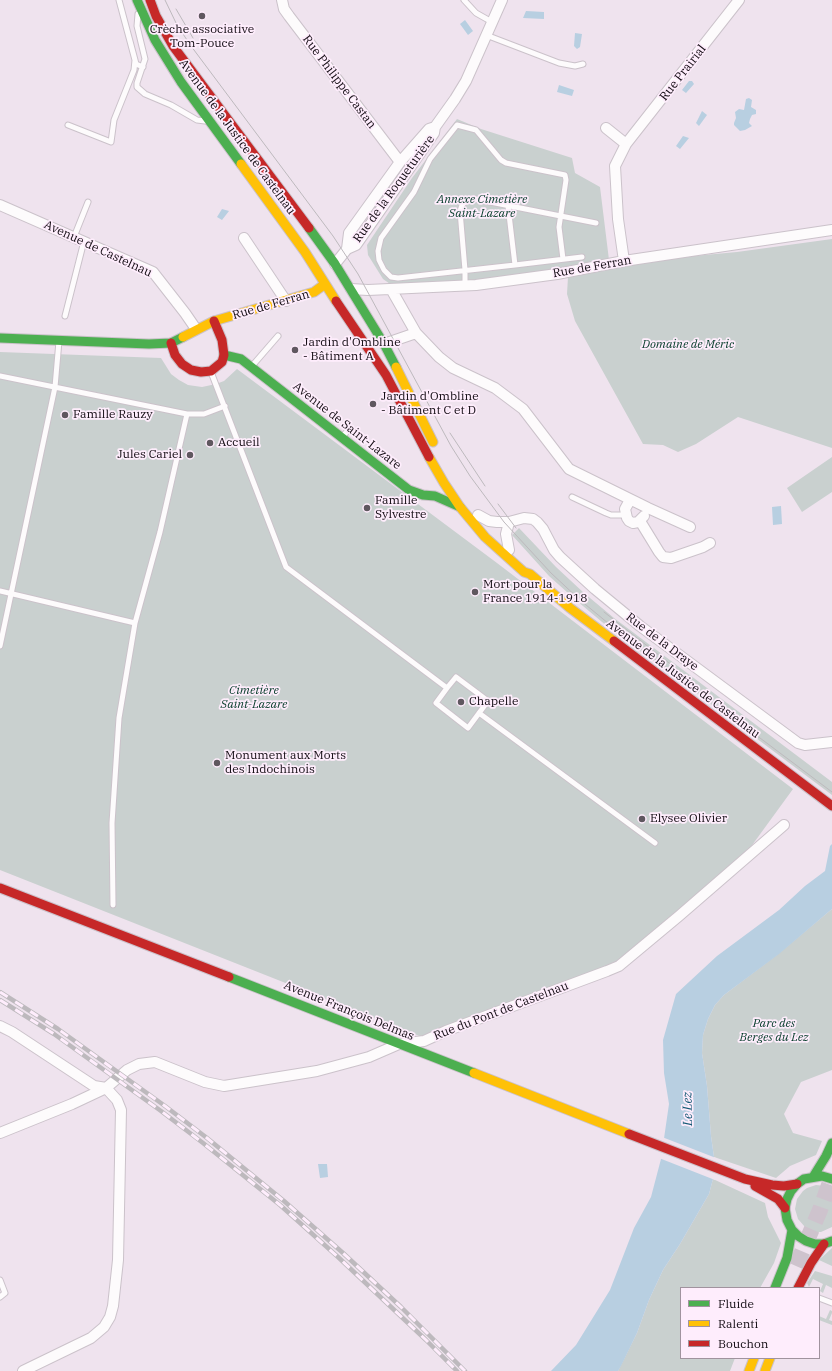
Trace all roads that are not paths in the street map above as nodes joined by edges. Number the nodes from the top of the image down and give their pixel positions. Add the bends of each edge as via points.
1 (119, 0) edge
2 (150, 0) edge
3 (282, 0) edge
4 (464, 0) edge
5 (502, 0) edge
6 (739, 0) edge
7 (138, 2) edge
8 (492, 22) junction
9 (486, 35) junction
10 (135, 60) junction
11 (583, 64) dead end
12 (143, 67) junction
13 (210, 122) junction
14 (68, 125) dead end
15 (436, 127) junction
16 (606, 128) dead end
17 (626, 144) junction
18 (400, 162) junction
19 (88, 202) dead end
20 (0, 205) edge
21 (508, 206) junction
22 (560, 216) junction
23 (596, 223) dead end
24 (832, 230) edge
25 (74, 237) junction
26 (244, 238) dead end
27 (84, 241) junction
28 (347, 249) junction
29 (582, 257) dead end
30 (563, 259) junction
31 (624, 261) junction
32 (515, 265) junction
33 (466, 270) junction
34 (330, 274) junction
35 (465, 285) junction
36 (351, 289) junction
37 (391, 289) junction
38 (286, 300) junction
39 (65, 316) dead end
40 (214, 321) junction
41 (196, 329) junction
42 (416, 333) junction
43 (278, 336) dead end
44 (0, 338) edge
45 (59, 341) junction
46 (171, 343) junction
47 (384, 344) junction
48 (224, 355) junction
49 (252, 367) junction
50 (211, 371) junction
51 (0, 376) edge
52 (55, 387) junction
53 (225, 406) junction
54 (187, 414) junction
55 (350, 428) dead end
56 (342, 437) junction
57 (438, 452) dead end
58 (572, 497) dead end
59 (630, 500) junction
60 (460, 507) junction
61 (648, 508) junction
62 (476, 513) joint
63 (625, 515) junction
64 (640, 521) junction
65 (509, 522) junction
66 (690, 527) dead end
67 (710, 543) dead end
68 (509, 550) junction
69 (530, 574) junction
70 (0, 591) edge
71 (11, 593) junction
72 (135, 623) junction
73 (0, 646) edge
74 (447, 688) junction
75 (479, 713) junction
76 (832, 742) edge
77 (832, 806) edge
78 (784, 825) dead end
79 (655, 843) dead end
80 (0, 888) edge
81 (113, 905) dead end
82 (0, 1026) edge
83 (399, 1044) junction
84 (106, 1088) junction
85 (0, 1133) edge
86 (831, 1145) edge
87 (812, 1177) junction
88 (832, 1178) edge
89 (745, 1179) junction
90 (797, 1184) junction
91 (786, 1208) junction
92 (792, 1230) junction
93 (828, 1243) edge
94 (0, 1280) edge
95 (775, 1287) edge
96 (799, 1287) edge
97 (0, 1298) edge
98 (820, 1298) edge
99 (832, 1303) edge
100 (746, 1359) edge
101 (754, 1359) edge
102 (761, 1359) edge
103 (770, 1359) edge
104 (23, 1371) edge
105 (741, 1371) edge
106 (749, 1371) edge
107 (756, 1371) edge
108 (765, 1371) edge

1 - 10 lane
2 - 34 main road, Avenue de la Justice de Castelnau via 173,46
3 - 18 street, Rue Philippe Castan via 289,16
4 - 8 lane via 476,13
5 - 8 street, Rue de la Roqueturière
6 - 17 street, Rue Prairial
7 - 12 lane via 137,26 145,59
7 - 13 main road, Avenue de la Justice de Castelnau via 145,21 165,57
8 - 9 street, Rue de la Roqueturière
9 - 11 lane via 559,63 575,66
9 - 15 street, Rue de la Roqueturière via 466,81
10 - 12 lane via 136,64
10 - 14 lane via 134,70 114,120 111,142
12 - 13 lane via 137,87 145,94 197,120
13 - 34 main road, Avenue de la Justice de Castelnau via 305,252
15 - 18 street, Rue de la Roqueturière via 429,129
15 - 28 street, Rue de la Roqueturière via 356,245
16 - 17 street
17 - 31 street, Rue Prairial via 615,166 618,219
18 - 28 street, Rue de la Roqueturière via 349,233
19 - 25 lane
20 - 25 street, Avenue de Castelnau
21 - 22 lane
21 - 32 lane
21 - 33 lane via 475,199 467,200 462,205 460,211
22 - 23 lane
22 - 30 lane
22 - 33 lane via 565,175 506,163 476,130 454,126 430,159 414,192 381,238 378,251 379,260 391,277
24 - 31 street, Rue de Ferran
25 - 27 street, Avenue de Castelnau
26 - 38 street
27 - 39 lane
27 - 41 street, Avenue de Castelnau via 153,272
28 - 34 street, Rue de la Roqueturière
29 - 30 lane
30 - 32 lane
31 - 35 street, Rue de Ferran via 557,274
32 - 33 lane
33 - 35 lane
34 - 36 main road, Avenue de la Justice de Castelnau
34 - 36 main road
34 - 38 main road, Rue de Ferran via 314,292
34 - 60 main road, Avenue de la Justice de Castelnau via 423,446
35 - 37 street, Rue de Ferran
36 - 37 street, Rue de Ferran
36 - 47 main road, Avenue de la Justice de Castelnau
37 - 42 street
38 - 40 main road, Rue de Ferran
40 - 41 main road
40 - 48 main road via 222,340
41 - 46 main road
42 - 47 street
42 - 59 street via 439,357 454,368 495,388 523,408 569,469
43 - 49 lane
44 - 45 main road
45 - 46 main road
45 - 52 lane
46 - 50 main road via 175,355 182,364 191,370
47 - 57 main road, Avenue de la Justice de Castelnau
48 - 49 main road, Avenue de Saint-Lazare via 241,359
48 - 50 main road via 222,362
49 - 56 main road, Avenue de Saint-Lazare
50 - 53 lane
51 - 52 lane
52 - 54 lane
52 - 71 lane
53 - 54 lane via 204,414
53 - 74 lane via 286,567
54 - 72 lane via 160,532
55 - 56 lane
56 - 60 main road, Avenue de Saint-Lazare via 408,490 435,496
58 - 63 lane via 606,513
59 - 61 street
59 - 63 street
60 - 69 main road, Avenue de la Justice de Castelnau via 485,537 524,572
61 - 64 street
61 - 66 street
62 - 65 street, Rue de la Draye via 489,521
62 - 68 main road, Avenue de la Justice de Castelnau via 489,532
63 - 64 street via 629,522
64 - 67 street via 663,557 671,558
65 - 68 street via 506,534
65 - 76 street, Rue de la Draye via 524,518 537,522 560,557 621,612 798,743 805,745
68 - 69 main road, Avenue de la Justice de Castelnau via 528,568
69 - 77 main road, Avenue de la Justice de Castelnau via 605,635
70 - 71 lane
71 - 72 lane
71 - 73 lane
72 - 81 lane via 116,746 112,823
74 - 75 lane via 456,677 488,701
74 - 75 lane via 436,704 468,728
75 - 79 lane
78 - 83 street, Rue du Pont de Castelnau via 619,966 424,1041
80 - 83 main road, Avenue François Delmas
82 - 84 street via 94,1086
83 - 84 street, Rue du Pont de Castelnau via 369,1057 318,1071 224,1086 205,1082 155,1062 139,1064 127,1070
83 - 89 main road, Avenue François Delmas
84 - 85 street
84 - 104 street via 117,1100 121,1110 118,1260 111,1311 104,1327 91,1338
86 - 87 main road
87 - 88 main road
87 - 90 main road
89 - 90 main road via 772,1185
89 - 91 main road via 778,1199
90 - 91 main road via 787,1199
91 - 92 main road via 787,1220
92 - 93 main road via 806,1241 815,1244
92 - 95 main road via 787,1258
93 - 96 main road via 811,1262
94 - 97 lane via 5,1293
98 - 99 lane
100 - 105 main road
101 - 106 main road
102 - 107 main road
103 - 108 main road

